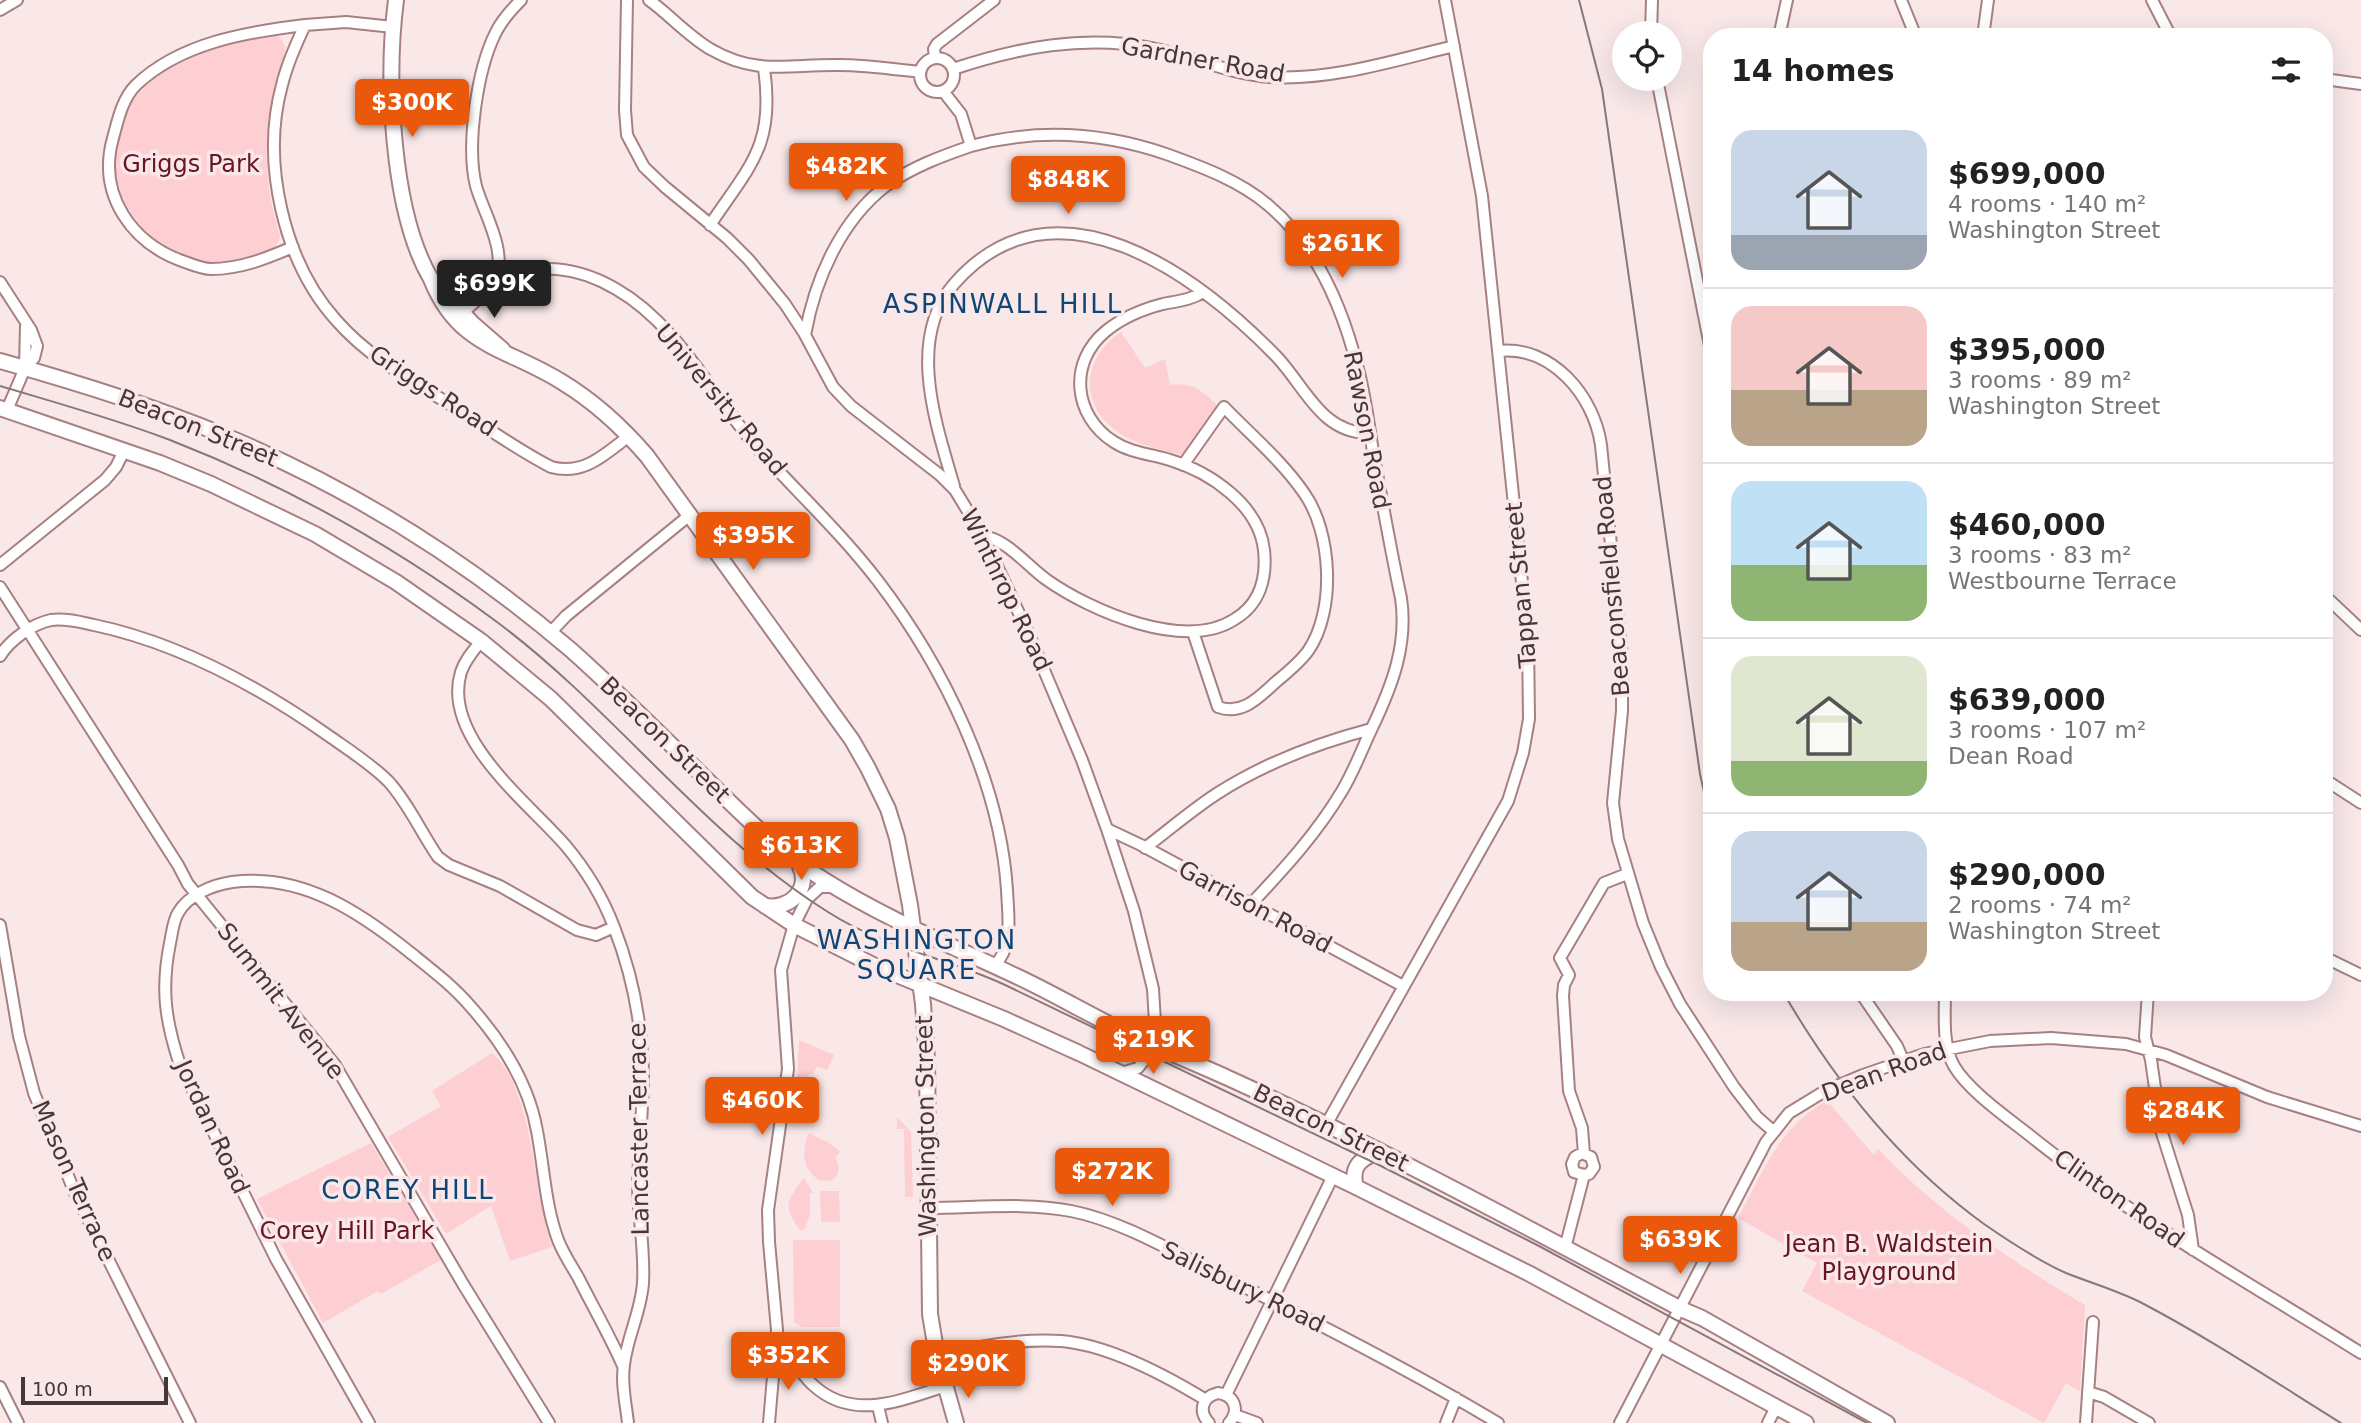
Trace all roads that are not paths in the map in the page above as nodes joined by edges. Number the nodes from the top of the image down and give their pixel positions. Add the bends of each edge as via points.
1 (17, 0) edge
2 (396, 0) edge
3 (521, 0) edge
4 (626, 0) edge
5 (649, 0) edge
6 (994, 0) edge
7 (1445, 0) edge
8 (1652, 0) edge
9 (1787, 0) edge
10 (1900, 0) edge
11 (1988, 0) edge
12 (2152, 0) edge
13 (0, 10) edge
14 (1651, 21) edge
15 (304, 25) junction
16 (393, 27) junction
17 (1781, 28) edge
18 (1912, 28) edge
19 (1984, 28) edge
20 (2168, 28) edge
21 (1454, 46) junction
22 (935, 58) junction
23 (765, 68) junction
24 (953, 69) junction
25 (920, 72) junction
26 (2333, 80) edge
27 (2361, 84) edge
28 (943, 91) junction
29 (1659, 91) edge
30 (971, 146) junction
31 (710, 225) junction
32 (293, 247) junction
33 (431, 279) junction
34 (495, 279) junction
35 (0, 282) edge
36 (1203, 292) junction
37 (1703, 311) edge
38 (462, 314) junction
39 (805, 335) junction
40 (502, 350) junction
41 (1498, 351) junction
42 (0, 360) edge
43 (26, 368) junction
44 (4, 409) edge
45 (1370, 433) junction
46 (629, 436) junction
47 (124, 451) junction
48 (1183, 465) junction
49 (955, 490) junction
50 (691, 514) junction
51 (983, 536) junction
52 (0, 565) edge
53 (0, 587) edge
54 (2333, 604) edge
55 (27, 630) junction
56 (2361, 630) edge
57 (1193, 632) junction
58 (550, 633) junction
59 (481, 641) junction
60 (0, 656) edge
61 (1371, 729) junction
62 (2333, 785) edge
63 (2361, 803) edge
64 (1107, 829) junction
65 (1145, 848) junction
66 (799, 864) junction
67 (1628, 874) junction
68 (836, 887) junction
69 (197, 895) junction
70 (1251, 904) junction
71 (763, 906) junction
72 (0, 925) edge
73 (794, 925) junction
74 (913, 926) junction
75 (614, 927) junction
76 (2333, 961) edge
77 (994, 965) junction
78 (2361, 975) edge
79 (920, 985) junction
80 (1403, 986) junction
81 (1866, 1001) edge
82 (1945, 1001) edge
83 (2147, 1001) edge
84 (1150, 1044) junction
85 (1948, 1048) junction
86 (2148, 1050) junction
87 (1903, 1060) junction
88 (1121, 1073) junction
89 (1326, 1125) junction
90 (2361, 1126) edge
91 (1773, 1131) junction
92 (1380, 1151) junction
93 (1584, 1154) junction
94 (1584, 1175) junction
95 (1333, 1176) junction
96 (1356, 1187) junction
97 (928, 1208) junction
98 (1565, 1248) junction
99 (2193, 1250) junction
100 (1273, 1301) junction
101 (1681, 1309) junction
102 (2093, 1322) dead end
103 (1662, 1344) junction
104 (2361, 1353) edge
105 (937, 1356) junction
106 (776, 1359) junction
107 (624, 1366) junction
108 (946, 1386) junction
109 (0, 1387) edge
110 (2088, 1392) junction
111 (1226, 1395) junction
112 (1456, 1398) junction
113 (1206, 1400) junction
114 (877, 1406) junction
115 (1776, 1407) junction
116 (1232, 1419) edge
117 (1206, 1422) edge
118 (18, 1423) edge
119 (190, 1423) edge
120 (369, 1423) edge
121 (548, 1423) edge
122 (628, 1423) edge
123 (769, 1423) edge
124 (882, 1423) edge
125 (956, 1423) edge
126 (1257, 1423) edge
127 (1446, 1423) edge
128 (1497, 1423) edge
129 (1620, 1423) edge
130 (1768, 1423) edge
131 (1806, 1423) edge
132 (1886, 1423) edge
133 (2086, 1423) edge
134 (2149, 1423) edge

1 - 13 street
2 - 16 main road, Washington Street
3 - 34 street via 493,40 474,119 474,173 496,243
4 - 31 street, Winthrop Road via 628,135 644,167
5 - 23 street via 711,50
6 - 22 street via 940,42 934,49
7 - 21 street, Tappan Street
8 - 14 street
9 - 17 street
10 - 18 street
11 - 19 street
12 - 20 street
15 - 16 street via 346,22
15 - 32 street, Griggs Road via 281,86 273,156
15 - 32 street via 222,39 152,72 125,100 110,148 113,200 138,235 154,248 208,269 260,261
16 - 33 main road, Washington Street via 397,153 408,219
21 - 24 street, Gardner Road via 1318,76 1287,78 1245,73 1125,44 1023,49
21 - 41 street, Tappan Street via 1482,196
22 - 24 street via 946,60
22 - 25 street via 925,62
23 - 25 street via 842,65
23 - 31 street via 767,121 761,146
24 - 28 street via 953,80
25 - 28 street via 925,88
26 - 27 street
28 - 30 street via 962,116
29 - 37 street
30 - 39 street, Rawson Road via 902,176 857,215 831,256
30 - 45 street, Rawson Road via 1031,134 1107,139 1182,160 1259,198 1297,233 1328,287 1356,362
31 - 39 street, Winthrop Road via 756,269
32 - 46 street, Griggs Road via 315,293 371,352 543,463 574,470 597,460
33 - 38 main road, Washington Street
33 - 40 main road, Washington Street via 440,301 456,320 480,341
34 - 38 street
34 - 77 street, University Road via 542,267 572,269 619,290 689,357 760,450 877,580 919,640 957,709 981,771 998,828 1006,878 1006,948
35 - 43 street via 36,339 34,358
36 - 45 street via 1277,357 1326,419
36 - 48 street via 1142,311 1111,327 1089,351 1080,376 1083,404 1107,438
36 - 49 street via 1145,256 1077,233 1032,236 999,248 974,264 941,303 929,350 934,408
38 - 40 main road, Washington Street
39 - 49 street, Winthrop Road via 830,382 851,406
40 - 46 main road, Washington Street via 565,383
41 - 67 street, Beaconsfield Road via 1523,352 1562,373 1588,405 1598,433 1623,683 1613,809
41 - 80 street, Tappan Street via 1528,640 1528,732 1503,813
42 - 43 main road, Beacon Street
43 - 44 street
43 - 58 main road, Beacon Street via 167,413 303,472 441,552
44 - 47 main road, Beacon Street
45 - 61 street, Rawson Road via 1403,618 1397,667
46 - 50 main road, Washington Street
47 - 52 street via 105,480
47 - 59 main road, Beacon Street via 201,480 315,534 396,582
48 - 57 street via 1218,483 1243,507 1262,539 1265,560 1261,589 1245,612 1223,625
48 - 57 street via 1224,407 1305,494 1318,519 1326,563 1324,609 1307,653 1247,706 1218,707
49 - 51 street, Winthrop Road
50 - 58 street
50 - 74 main road, Washington Street via 868,768 897,838
51 - 57 street via 1001,543 1053,584 1100,608 1162,629
51 - 64 street, Winthrop Road via 1056,696
53 - 55 street, Summit Avenue
54 - 56 street
55 - 60 street
55 - 69 street, Summit Avenue
55 - 75 street via 60,620 112,629 194,657 287,707 372,766 391,784 438,857 449,865 500,886 577,930 596,935
58 - 66 main road, Beacon Street
59 - 71 main road, Beacon Street via 563,710
59 - 75 street, Lancaster Terrace via 460,674 459,699 465,723 494,770 582,867
61 - 65 street via 1324,743 1245,777
61 - 70 street, Rawson Road via 1336,800 1290,862
62 - 63 street
64 - 65 street, Garrison Road
64 - 84 street, Winthrop Road via 1153,989 1156,1012
65 - 70 street, Garrison Road
66 - 68 main road, Beacon Street
66 - 71 main road via 803,882 792,900 783,906
67 - 91 street, Beaconsfield Road via 1655,954 1680,1004 1734,1087
67 - 93 street via 1604,883 1560,958 1569,975 1563,998 1569,1091 1583,1130
68 - 73 street via 820,887 811,894
68 - 74 main road, Beacon Street
69 - 107 street via 224,883 248,880 306,888 382,929 470,1006 502,1047 529,1096 558,1241
69 - 120 street, Jordan Road via 177,915 165,967 169,1032 179,1062 276,1259
69 - 121 street, Summit Avenue via 335,1065
70 - 80 street, Garrison Road
71 - 73 main road, Beacon Street
72 - 119 street, Mason Terrace via 19,1037 34,1093 75,1193
73 - 79 main road, Beacon Street
73 - 106 street via 781,970 788,1069 768,1210 778,1330
74 - 77 main road, Beacon Street
74 - 79 main road, Washington Street
75 - 107 street, Lancaster Terrace via 633,990 643,1083 638,1183 643,1283
76 - 78 street
77 - 84 main road, Beacon Street
79 - 88 main road, Beacon Street
79 - 97 main road, Washington Street via 928,1084
80 - 89 street, Tappan Street
81 - 87 street
82 - 85 street, Clinton Road
83 - 86 street
84 - 88 street, Winthrop Road via 1142,1065
84 - 89 main road, Beacon Street
85 - 86 street, Dean Road via 2039,1038 2126,1044
85 - 87 street, Dean Road
85 - 99 street, Clinton Road via 1960,1074 2019,1127 2103,1192
86 - 90 street, Dean Road via 2267,1097
86 - 99 street via 2161,1130 2188,1215
87 - 91 street, Dean Road, bridge via 1825,1091 1789,1113
88 - 95 main road, Beacon Street
89 - 92 main road, Beacon Street
91 - 101 street, Dean Road
92 - 96 main road via 1356,1165
92 - 98 main road, Beacon Street
93 - 94 street via 1594,1165
93 - 94 street via 1572,1164 1574,1172
94 - 98 street
95 - 96 main road, Beacon Street
95 - 100 street
96 - 103 main road, Beacon Street
97 - 100 street, Salisbury Road via 1072,1212 1152,1241
97 - 105 main road, Washington Street via 929,1307
98 - 101 main road, Beacon Street
99 - 104 street, Clinton Road
100 - 111 street
100 - 112 street, Salisbury Road
101 - 103 street, Dean Road
101 - 132 main road, Beacon Street
102 - 110 street
103 - 115 main road, Beacon Street
103 - 129 street, Dean Road
105 - 108 main road, Washington Street
105 - 113 street via 1036,1341 1076,1343 1115,1355
106 - 114 street via 794,1363 831,1398
106 - 123 street
107 - 122 street, Lancaster Terrace
108 - 114 street
108 - 125 main road, Washington Street
109 - 118 street
110 - 133 street
110 - 134 street
111 - 113 street via 1215,1394
111 - 116 street via 1234,1402
112 - 127 street
112 - 128 street, Salisbury Road
113 - 117 street via 1202,1410
114 - 124 street
115 - 130 street
115 - 131 main road, Beacon Street
116 - 126 street

